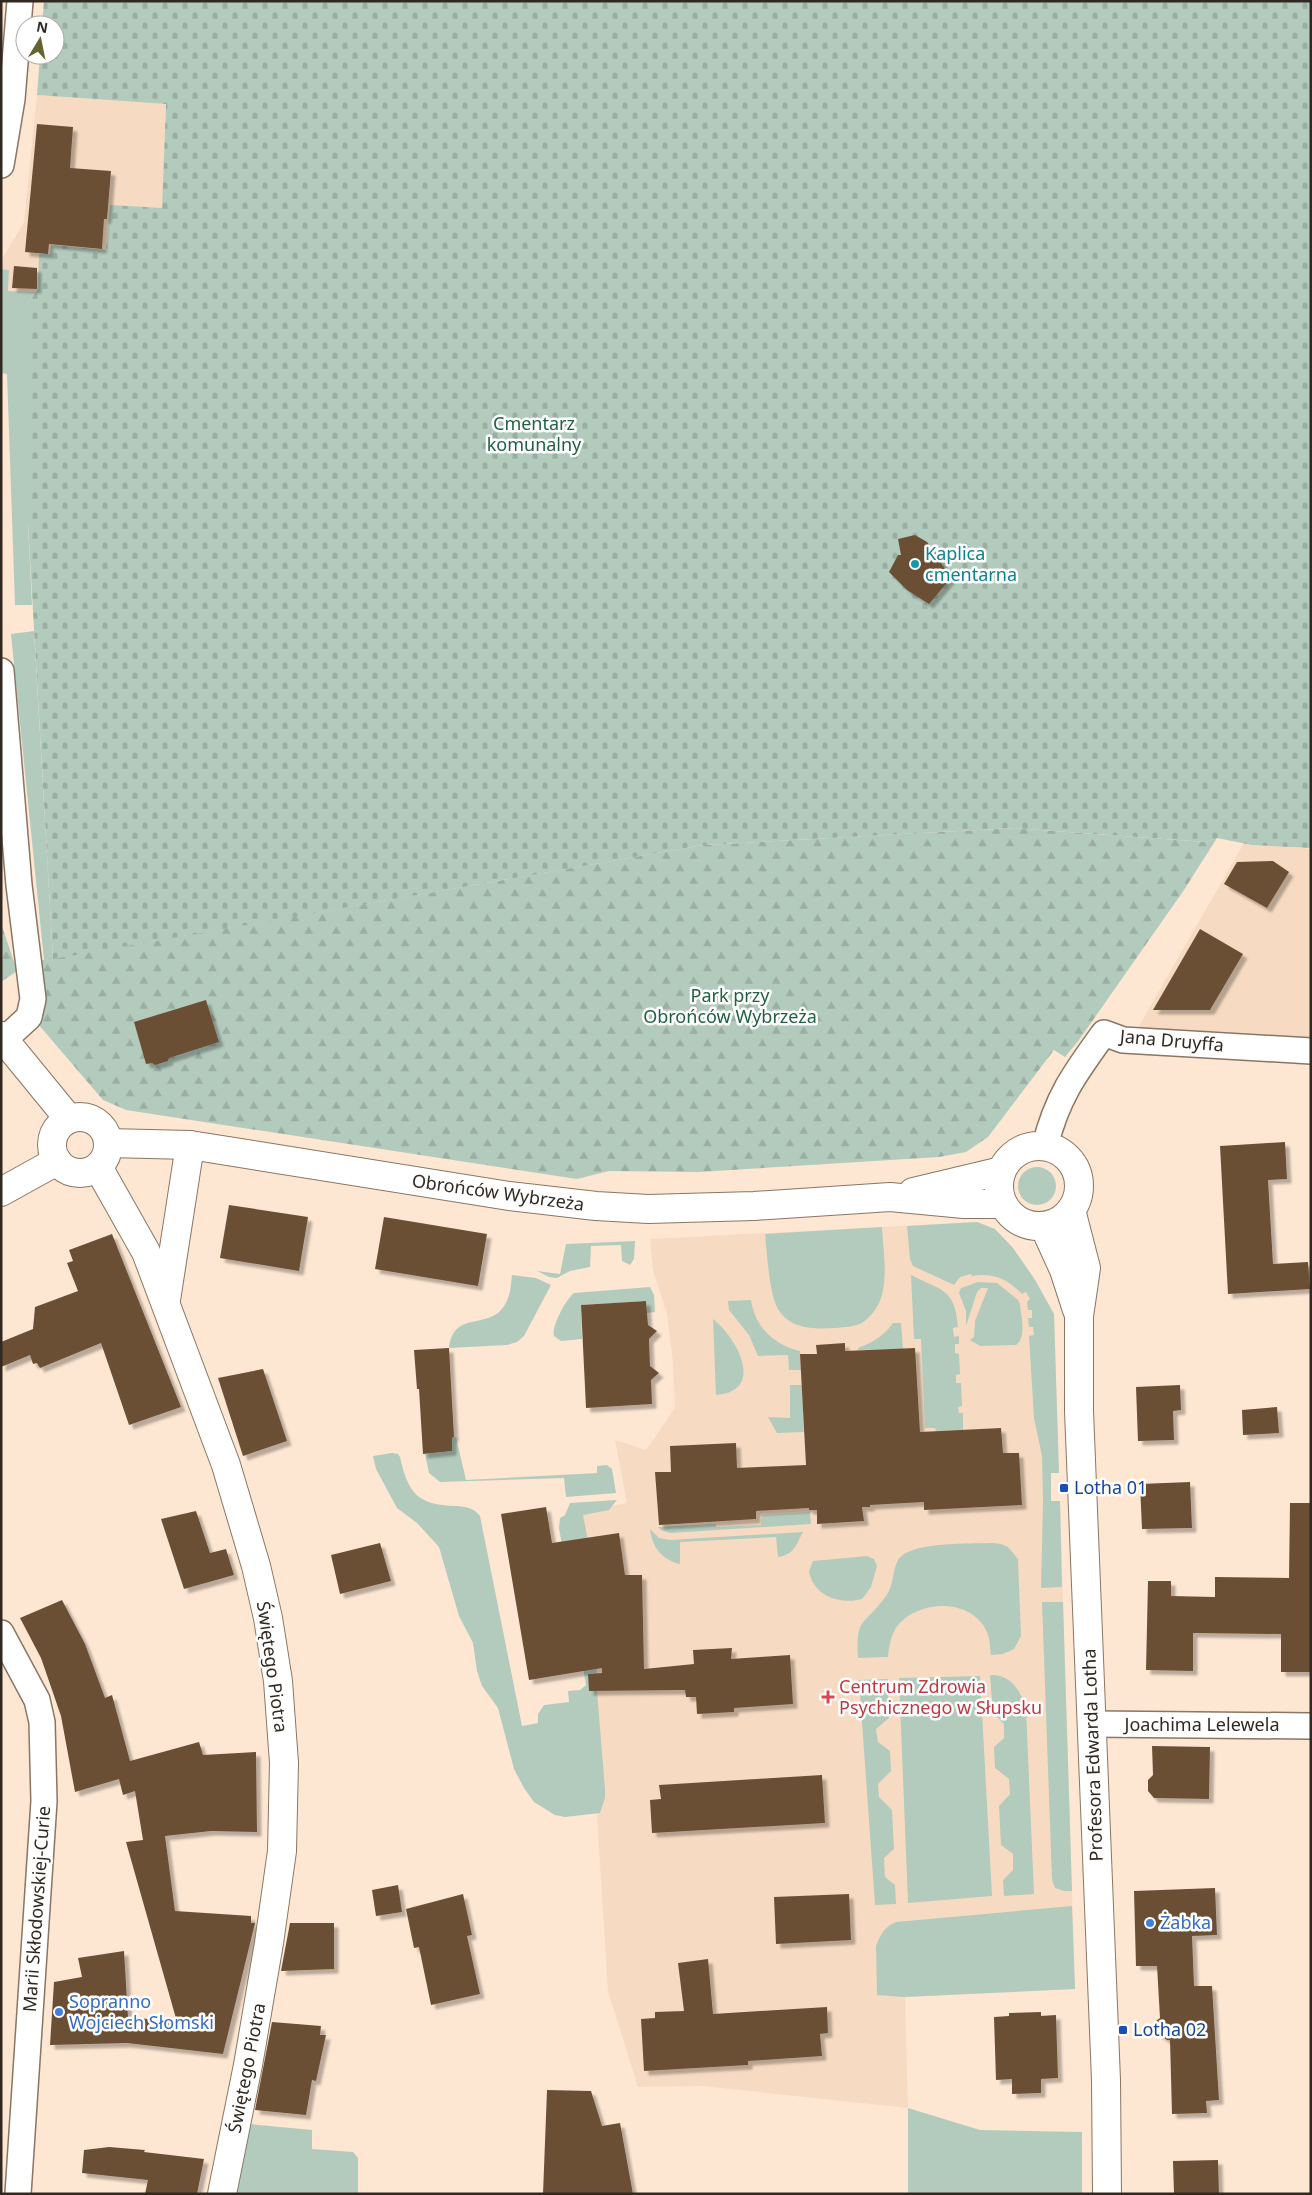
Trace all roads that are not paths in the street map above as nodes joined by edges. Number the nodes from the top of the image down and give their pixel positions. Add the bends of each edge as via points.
1 (20, 1) edge
2 (1, 165) edge
3 (1, 670) edge
4 (3, 1038) edge
5 (1311, 1051) edge
6 (69, 1119) junction
7 (190, 1146) junction
8 (1045, 1146) junction
9 (103, 1155) junction
10 (57, 1161) junction
11 (1001, 1171) junction
12 (1, 1192) edge
13 (890, 1197) junction
14 (1002, 1204) junction
15 (1071, 1210) junction
16 (1044, 1226) junction
17 (166, 1301) junction
18 (1079, 1316) junction
19 (1, 1633) edge
20 (1093, 1724) junction
21 (1311, 1726) edge
22 (18, 2194) edge
23 (222, 2194) edge
24 (1107, 2194) edge

1 - 2 street via 12,99
3 - 4 street via 19,885 33,999 29,1017
4 - 6 street
5 - 8 street, Jana Druyffa via 1123,1040 1104,1033 1070,1080 1052,1117
6 - 9 street via 92,1119 103,1129
6 - 10 street via 55,1132 52,1142
7 - 9 street, Obrońców Wybrzeża
7 - 13 street, Obrońców Wybrzeża via 509,1196 596,1206 648,1209 754,1206
7 - 17 street
8 - 11 street via 1019,1151 1008,1159
8 - 15 street via 1069,1159 1076,1170 1079,1184
9 - 10 street via 80,1173 71,1172
9 - 17 street, Świętego Piotra
10 - 12 street
11 - 13 street, Obrońców Wybrzeża
11 - 14 street via 998,1182
13 - 14 street, Obrońców Wybrzeża
14 - 16 street via 1020,1221
15 - 16 street
15 - 18 street via 1086,1268
16 - 18 street via 1064,1270
17 - 23 street, Świętego Piotra via 226,1465 256,1566 278,1681 284,1763 282,1851 270,1943
18 - 20 street, Profesora Edwarda Lotha via 1079,1411
19 - 22 street, Marii Skłodowskiej-Curie via 37,1700 42,1722 44,1771
20 - 21 street, Joachima Lelewela
20 - 24 street, Profesora Edwarda Lotha

